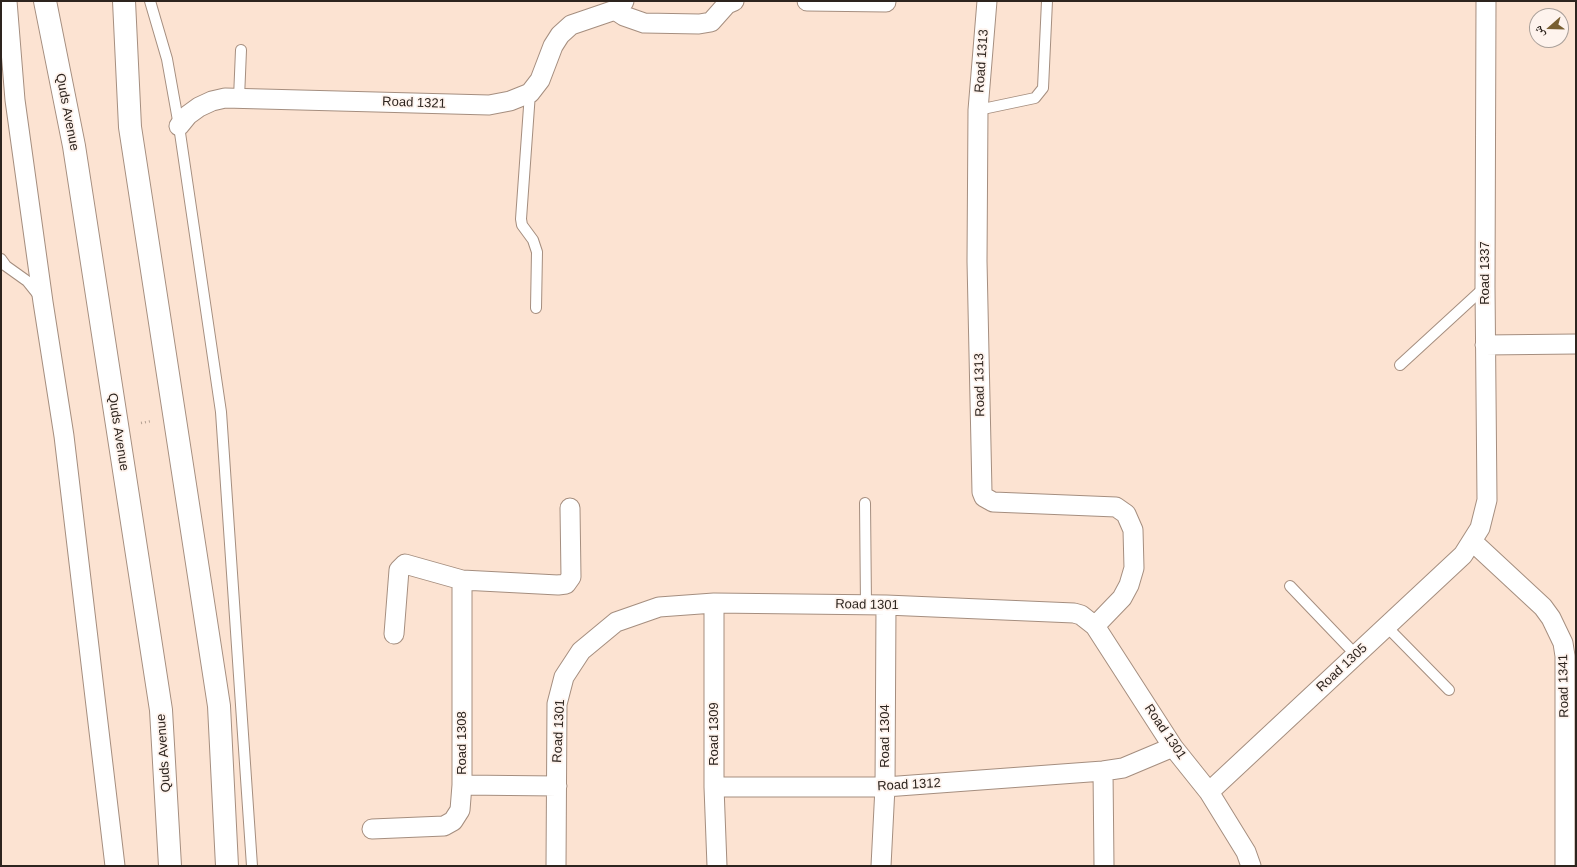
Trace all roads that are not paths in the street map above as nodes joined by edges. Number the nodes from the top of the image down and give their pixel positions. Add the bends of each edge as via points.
1 (7, 1) edge
2 (45, 1) edge
3 (124, 1) edge
4 (150, 1) edge
5 (734, 1) edge
6 (807, 1) edge
7 (987, 1) edge
8 (1046, 1) edge
9 (1486, 1) edge
10 (886, 2) dead end
11 (619, 6) edge
12 (241, 50) dead end
13 (530, 93) junction
14 (239, 98) junction
15 (978, 110) junction
16 (179, 126) junction
17 (1, 259) edge
18 (1484, 287) junction
19 (43, 302) junction
20 (536, 308) dead end
21 (1576, 344) edge
22 (1485, 345) junction
23 (1400, 365) dead end
24 (865, 503) dead end
25 (570, 508) dead end
26 (1473, 542) junction
27 (462, 580) junction
28 (1290, 586) dead end
29 (714, 603) junction
30 (866, 605) junction
31 (886, 605) junction
32 (1095, 626) junction
33 (1387, 627) junction
34 (394, 634) dead end
35 (1356, 655) junction
36 (1449, 690) dead end
37 (1173, 747) junction
38 (1103, 771) junction
39 (462, 785) junction
40 (557, 786) junction
41 (714, 787) junction
42 (885, 787) junction
43 (1209, 792) junction
44 (372, 829) dead end
45 (115, 866) edge
46 (170, 866) edge
47 (227, 866) edge
48 (252, 866) edge
49 (556, 866) edge
50 (718, 866) edge
51 (881, 866) edge
52 (1104, 866) edge
53 (1251, 866) edge
54 (1565, 866) edge

1 - 19 street via 15,100
2 - 46 main road, Quds Avenue via 74,146 161,710
3 - 47 main road via 130,127 219,706
4 - 16 lane via 168,59
5 - 11 street via 727,4 711,22 699,24 644,23 624,16
6 - 10 street
7 - 15 street, Road 1313
8 - 15 lane via 1045,82 1040,94 1029,99
9 - 18 street, Road 1337
11 - 13 street via 571,24 560,35 540,80
12 - 14 lane
13 - 14 street, Road 1321 via 510,101 489,105
13 - 20 lane via 521,219 537,252
14 - 16 street, Road 1321 via 218,100 199,107
15 - 32 street, Road 1313 via 977,261 982,492 984,497 993,502 1116,507 1126,514 1133,530 1134,568 1131,580 1122,598
16 - 48 lane via 221,412
17 - 19 lane via 6,266 27,281
18 - 22 street, Road 1337
18 - 23 lane
19 - 45 street via 64,444
21 - 22 street
22 - 26 street, Road 1337 via 1487,500 1480,528
24 - 30 lane
25 - 27 street via 571,577 566,584
26 - 33 street, Road 1305 via 1463,555
26 - 54 street, Road 1341 via 1543,607 1563,643
27 - 34 street via 410,564 402,566 399,570
27 - 39 street, Road 1308
28 - 35 lane
29 - 30 street, Road 1301
29 - 40 street, Road 1301 via 659,607 616,622 582,651 564,677 557,704
29 - 41 street, Road 1309
30 - 31 street, Road 1301
31 - 32 street, Road 1301 via 1074,613 1088,619
31 - 42 street, Road 1304
32 - 37 street, Road 1301
33 - 35 street, Road 1305
33 - 36 lane
35 - 43 street, Road 1305
37 - 38 street, Road 1312 via 1123,768
37 - 43 street, Road 1301
38 - 42 street, Road 1312
38 - 52 street
39 - 40 street
39 - 44 street, Road 1308 via 460,810 449,824
40 - 49 street, Road 1301
41 - 42 street, Road 1312
41 - 50 street, Road 1309
42 - 51 street, Road 1304
43 - 53 street, Road 1301 via 1246,852

